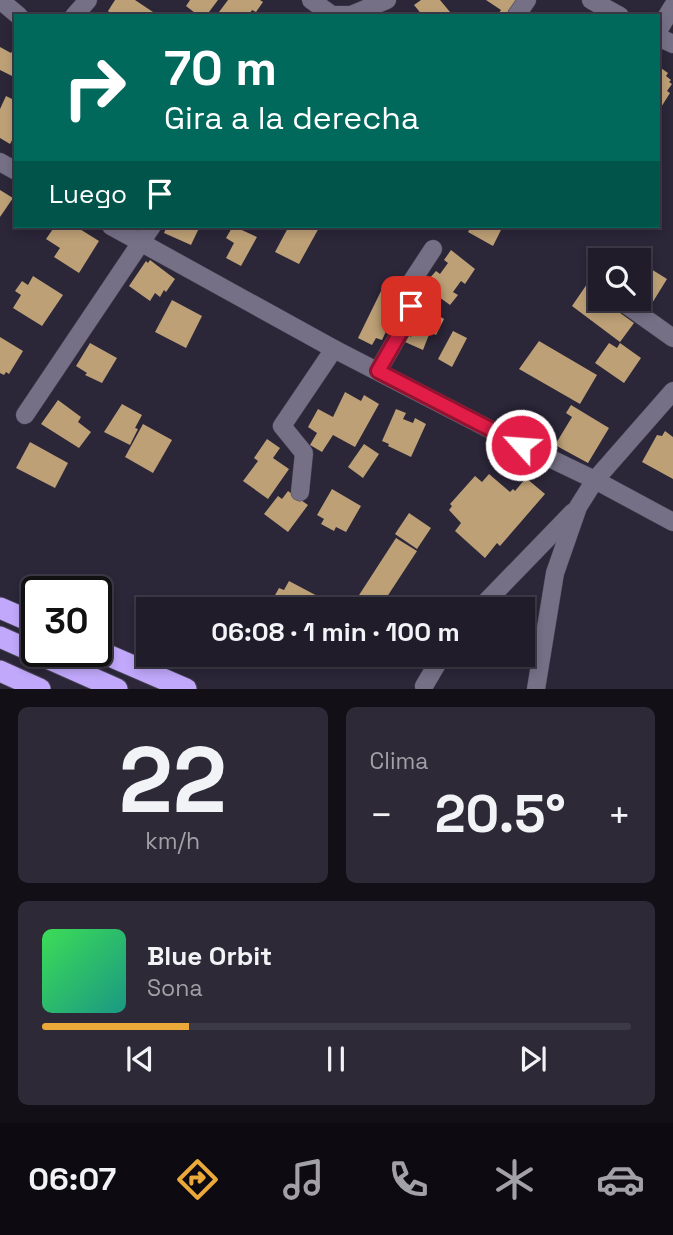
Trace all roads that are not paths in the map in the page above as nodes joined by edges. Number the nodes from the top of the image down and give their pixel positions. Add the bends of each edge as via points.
1 (0, 0) edge
2 (88, 0) edge
3 (312, 0) edge
4 (387, 0) edge
5 (591, 0) edge
6 (673, 6) edge
7 (17, 14) edge
8 (76, 14) edge
9 (331, 14) edge
10 (353, 14) edge
11 (616, 14) edge
12 (660, 30) edge
13 (113, 228) edge
14 (151, 228) edge
15 (141, 244) junction
16 (433, 249) dead end
17 (635, 311) edge
18 (673, 338) edge
19 (334, 349) junction
20 (378, 371) junction
21 (673, 391) edge
22 (25, 415) dead end
23 (596, 480) junction
24 (300, 492) dead end
25 (578, 507) junction
26 (673, 522) edge
27 (491, 597) edge
28 (0, 608) edge
29 (21, 617) edge
30 (0, 638) edge
31 (112, 657) edge
32 (435, 667) edge
33 (0, 671) edge
34 (424, 686) dead end
35 (40, 689) edge
36 (117, 689) edge
37 (186, 689) edge
38 (536, 689) edge

1 - 7 street
2 - 8 street
3 - 9 street
4 - 10 street
5 - 11 street
6 - 12 street
13 - 15 street
14 - 15 street
15 - 19 street
15 - 22 street
16 - 20 street via 412,281 409,317
17 - 18 street
19 - 20 street
19 - 24 street via 282,426 304,453
20 - 23 street
21 - 23 street
23 - 25 street
23 - 26 street
25 - 27 street
25 - 38 street via 555,573
28 - 29 highway
30 - 36 highway
31 - 37 highway
32 - 34 street
33 - 35 highway

